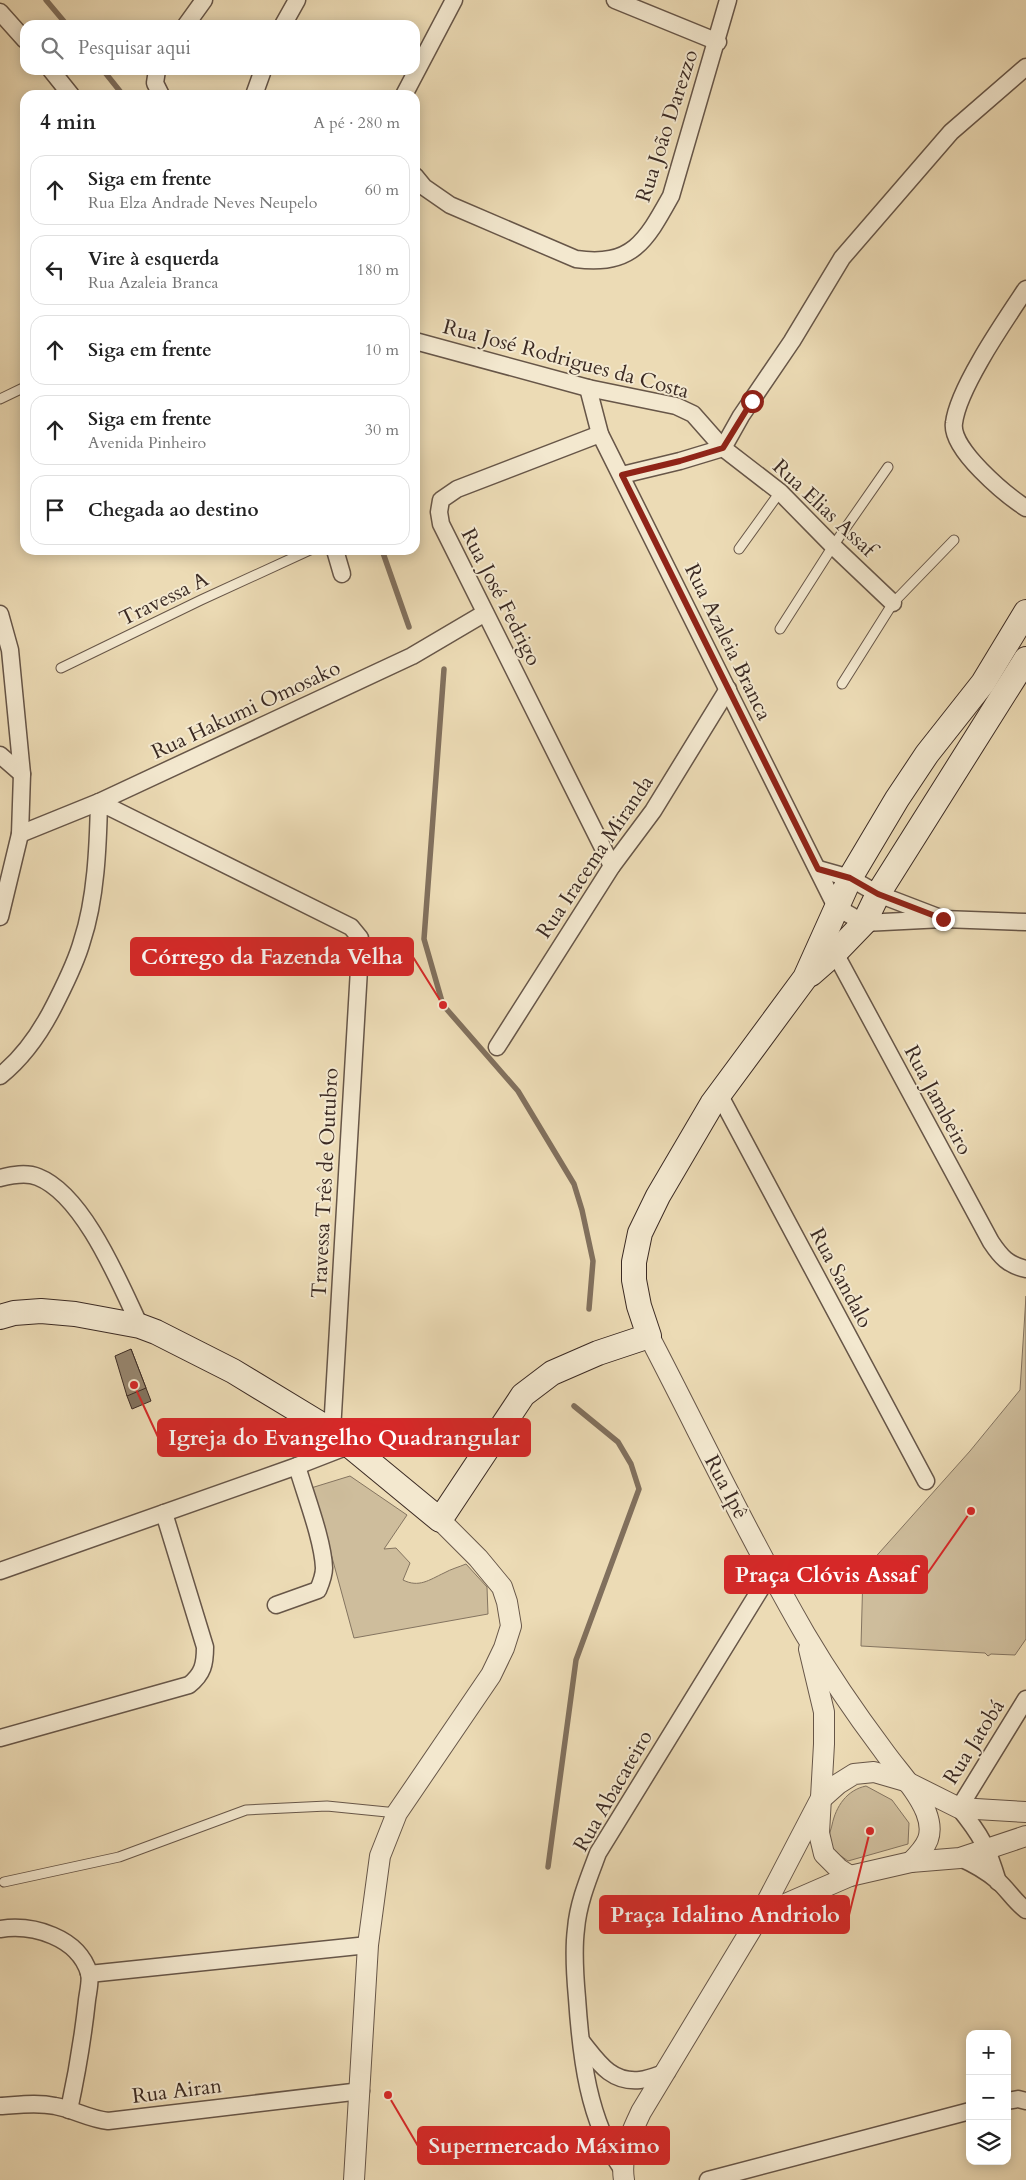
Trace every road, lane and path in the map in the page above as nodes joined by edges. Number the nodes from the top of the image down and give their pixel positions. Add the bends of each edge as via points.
1 (204, 0) edge
2 (297, 0) edge
3 (454, 0) edge
4 (614, 0) edge
5 (728, 0) edge
6 (0, 12) edge
7 (190, 20) edge
8 (286, 20) edge
9 (20, 34) edge
10 (718, 42) junction
11 (420, 65) edge
12 (1026, 67) edge
13 (54, 75) edge
14 (156, 75) edge
15 (261, 75) edge
16 (415, 75) edge
17 (67, 90) edge
18 (158, 90) edge
19 (256, 90) edge
20 (407, 90) edge
21 (420, 182) edge
22 (1026, 289) edge
23 (420, 342) edge
24 (588, 388) junction
25 (20, 389) edge
26 (0, 399) edge
27 (600, 434) junction
28 (723, 448) junction
29 (888, 467) dead end
30 (622, 475) junction
31 (780, 492) junction
32 (1026, 508) edge
33 (954, 540) dead end
34 (833, 546) junction
35 (739, 549) dead end
36 (299, 555) edge
37 (337, 555) edge
38 (342, 574) dead end
39 (893, 603) junction
40 (1026, 612) edge
41 (485, 613) junction
42 (0, 614) edge
43 (780, 629) dead end
44 (1026, 659) edge
45 (61, 668) dead end
46 (842, 684) dead end
47 (728, 689) junction
48 (0, 755) edge
49 (22, 774) junction
50 (99, 802) junction
51 (20, 834) junction
52 (612, 866) junction
53 (818, 869) junction
54 (850, 878) junction
55 (878, 894) junction
56 (836, 907) junction
57 (0, 917) edge
58 (943, 919) junction
59 (864, 923) junction
60 (1024, 925) edge
61 (828, 947) junction
62 (496, 1047) dead end
63 (0, 1076) edge
64 (719, 1094) junction
65 (0, 1178) edge
66 (1026, 1269) edge
67 (0, 1317) edge
68 (140, 1326) junction
69 (648, 1336) junction
70 (332, 1431) junction
71 (351, 1445) junction
72 (297, 1466) junction
73 (926, 1481) dead end
74 (164, 1513) junction
75 (440, 1520) junction
76 (0, 1571) edge
77 (771, 1572) junction
78 (276, 1605) dead end
79 (806, 1635) junction
80 (1026, 1699) edge
81 (0, 1738) edge
82 (905, 1781) junction
83 (820, 1800) junction
84 (959, 1808) junction
85 (1026, 1812) edge
86 (397, 1814) junction
87 (1026, 1836) edge
88 (989, 1850) junction
89 (960, 1858) junction
90 (911, 1862) junction
91 (850, 1876) junction
92 (4, 1882) dead end
93 (998, 1882) junction
94 (1026, 1910) edge
95 (760, 1915) junction
96 (0, 1929) edge
97 (368, 1946) junction
98 (89, 1974) junction
99 (580, 2041) junction
100 (666, 2072) junction
101 (361, 2091) junction
102 (1011, 2100) edge
103 (1026, 2101) edge
104 (0, 2106) edge
105 (69, 2110) junction
106 (966, 2112) edge
107 (623, 2175) edge
108 (354, 2180) edge
109 (708, 2180) edge

1 - 7 street
2 - 8 street
3 - 11 street
4 - 10 street
5 - 10 street, Rua João Darezzo
6 - 9 street
10 - 21 street, Rua João Darezzo via 671,196 656,224 640,244 621,258 597,262 576,260 450,206
12 - 28 street via 951,132 842,258
13 - 17 street
14 - 18 street
15 - 19 street
16 - 20 street
22 - 32 street via 965,388 953,424 960,445 974,464
23 - 24 street, Rua José Rodrigues da Costa
24 - 27 street, Rua Azaleia Branca
24 - 28 street, Rua José Rodrigues da Costa via 684,409
25 - 26 lane
27 - 30 street, Rua Azaleia Branca
27 - 41 street, Rua José Fedrigo via 457,489 441,500 441,524
28 - 30 street
28 - 31 street, Rua Elias Assaf
29 - 34 lane
30 - 47 street, Rua Azaleia Branca
31 - 34 street, Rua Elias Assaf
31 - 35 lane
33 - 39 lane
34 - 39 street, Rua Elias Assaf
34 - 43 lane
36 - 45 lane, Travessa A
37 - 38 street
39 - 46 lane
40 - 54 main road via 983,683 927,754
41 - 50 street, Rua Hakumi Omosako via 412,656
41 - 52 street, Rua José Fedrigo
42 - 49 street via 10,650
44 - 55 main road
47 - 52 street, Rua Iracema Miranda via 653,811
47 - 53 street, Rua Azaleia Branca
48 - 49 street
49 - 51 street
50 - 51 street, Rua Hakumi Omosako
50 - 63 street via 91,906 82,942 42,1029 28,1050
50 - 70 street, Travessa Três de Outubro via 351,927 360,938
51 - 57 street
52 - 62 street, Rua Iracema Miranda
53 - 54 street
53 - 56 street, Rua Azaleia Branca
54 - 55 street
54 - 56 main road
55 - 58 street
55 - 59 main road
56 - 59 street
56 - 61 main road
58 - 59 street
58 - 60 street
59 - 61 main road
61 - 64 main road
61 - 66 street, Rua Jambeiro via 991,1242 1012,1266
64 - 69 main road via 658,1196 640,1233 634,1280
64 - 73 street, Rua Sandalo
65 - 68 street via 16,1174 37,1176 68,1199 88,1225 114,1270
67 - 68 main road via 41,1311
68 - 70 main road via 233,1371
69 - 75 main road via 598,1352 552,1373 523,1395
69 - 77 street, Rua Ipê
70 - 71 main road
71 - 72 street
71 - 75 main road
72 - 74 street
72 - 78 street via 317,1535 324,1567 323,1578 318,1590
74 - 76 street
74 - 81 street via 205,1647 205,1662 198,1678 189,1685 143,1699
75 - 86 street via 502,1587 511,1626 491,1676
77 - 79 street, Rua Ipê
77 - 99 street, Rua Abacateiro via 598,1853 585,1888 576,1929
79 - 82 street, Rua Ipê
79 - 83 street, Rua Ipê via 824,1712
80 - 84 street, Rua Jatobá
82 - 83 street via 874,1772 854,1774
82 - 84 street
82 - 90 street via 920,1799 930,1834 925,1847
83 - 91 street via 819,1832 824,1854
83 - 95 street
84 - 85 street
84 - 88 street
86 - 92 lane via 327,1806 246,1810 119,1857
86 - 97 street via 380,1856
87 - 88 street
88 - 89 street
88 - 93 street
89 - 90 street
89 - 93 street via 978,1866
90 - 91 street
91 - 95 street
93 - 94 street
95 - 100 street
96 - 98 street via 36,1929 57,1937 74,1951
97 - 98 street
97 - 101 street
98 - 105 street via 80,2054
99 - 100 street via 606,2072 620,2078 640,2080
99 - 107 street, Rua Abacateiro via 594,2112
100 - 107 street via 629,2138
101 - 105 street, Rua Airan via 108,2121
101 - 108 street
102 - 103 street
104 - 105 street, Rua Airan via 39,2104
106 - 109 street

